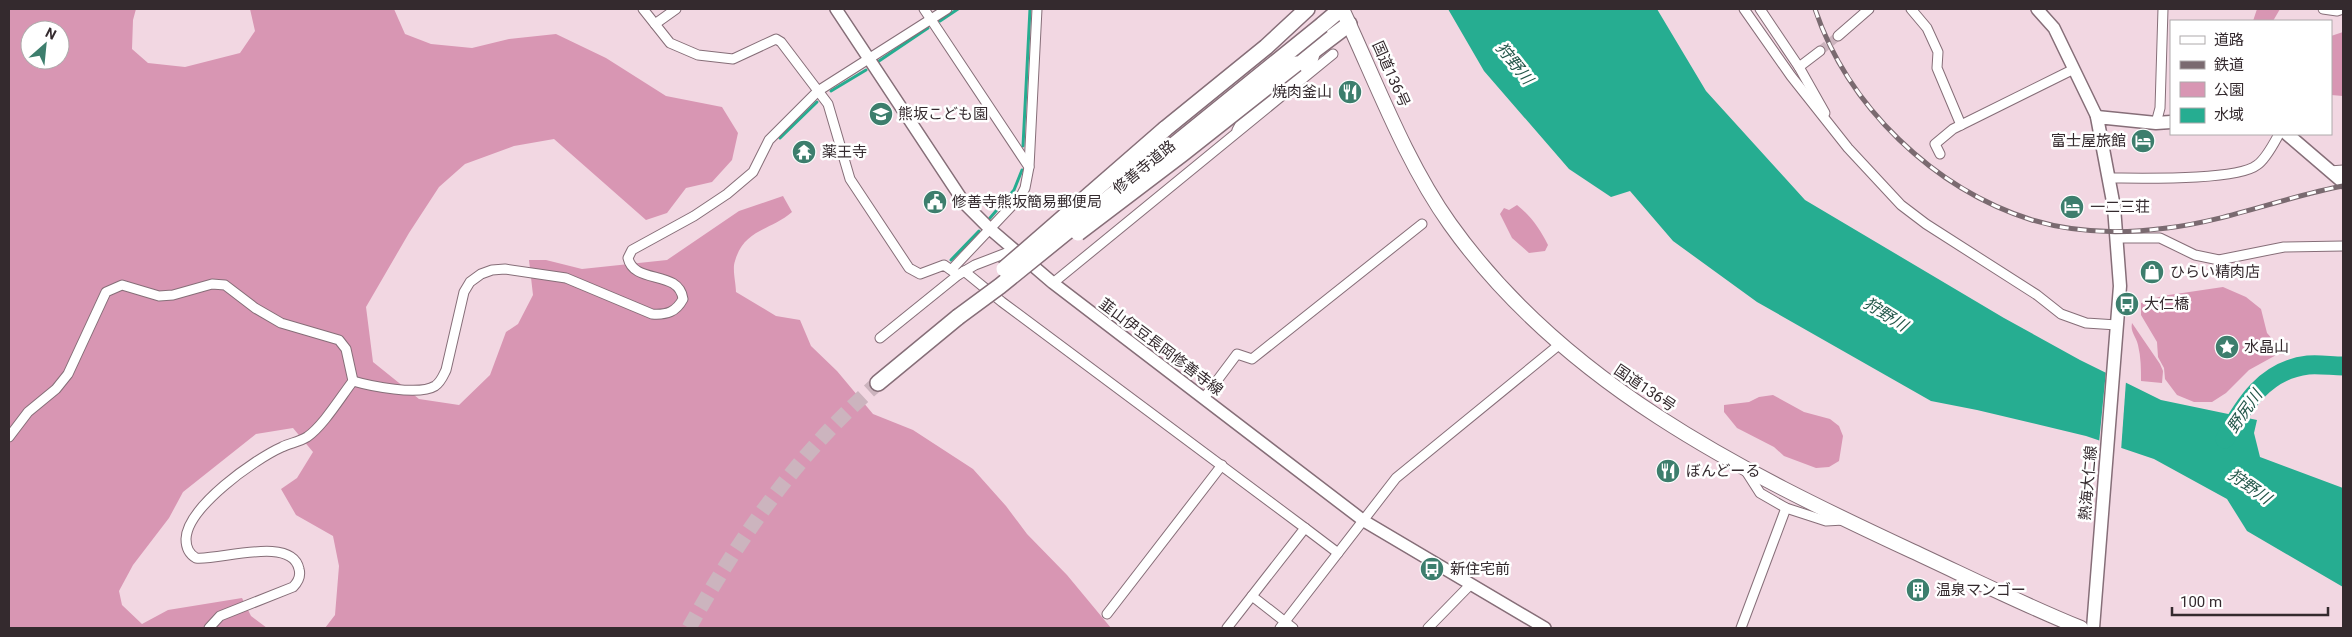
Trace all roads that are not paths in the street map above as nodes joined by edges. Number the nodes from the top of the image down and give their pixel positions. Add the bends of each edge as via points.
1 (643, 9) edge
2 (676, 9) edge
3 (836, 9) edge
4 (924, 9) edge
5 (947, 9) edge
6 (1037, 9) edge
7 (1320, 9) edge
8 (1342, 9) edge
9 (1744, 9) edge
10 (1760, 9) edge
11 (1868, 9) edge
12 (1911, 9) edge
13 (2037, 9) edge
14 (2163, 9) edge
15 (2323, 9) edge
16 (2343, 9) edge
17 (1303, 13) edge
18 (931, 20) junction
19 (655, 24) junction
20 (1349, 24) junction
21 (1838, 36) tunnel mouth
22 (1316, 48) junction
23 (1820, 51) tunnel mouth
24 (1333, 54) dead end
25 (869, 60) junction
26 (1799, 67) junction
27 (2074, 69) junction
28 (818, 91) junction
29 (2097, 117) junction
30 (1827, 121) junction
31 (2170, 122) edge
32 (2156, 123) junction
33 (1961, 125) junction
34 (1235, 133) junction
35 (2278, 135) edge
36 (2288, 135) edge
37 (1940, 154) dead end
38 (1029, 167) junction
39 (2343, 170) edge
40 (2330, 171) junction
41 (2109, 178) junction
42 (2343, 182) edge
43 (1422, 224) dead end
44 (990, 229) junction
45 (2118, 238) junction
46 (2343, 246) edge
47 (1014, 250) junction
48 (958, 272) junction
49 (1053, 283) junction
50 (1000, 286) junction
51 (958, 317) junction
52 (2117, 325) junction
53 (880, 338) dead end
54 (1560, 344) junction
55 (352, 382) junction
56 (878, 382) tunnel mouth
57 (1204, 398) junction
58 (9, 437) edge
59 (1222, 465) junction
60 (1744, 467) junction
61 (1786, 508) junction
62 (1844, 520) junction
63 (1364, 521) junction
64 (1305, 528) junction
65 (1338, 553) junction
66 (1472, 584) junction
67 (1252, 596) junction
68 (1107, 614) dead end
69 (1283, 625) edge
70 (209, 628) edge
71 (1227, 628) edge
72 (1293, 628) edge
73 (1428, 628) edge
74 (1545, 628) edge
75 (1741, 628) edge
76 (2081, 628) edge
77 (2093, 628) edge

1 - 19 street
2 - 19 street
3 - 25 main road, 韮山伊豆長岡修善寺線
4 - 18 street
5 - 18 street
6 - 38 street
7 - 17 highway via 1305,18
8 - 20 highway, 国道136号
8 - 50 highway, 修善寺道路, bridge
9 - 30 street
10 - 26 street
11 - 21 street
12 - 33 street via 1926,28 1938,52 1937,68
13 - 27 main road via 2054,28
14 - 32 street via 2160,108
15 - 16 street
17 - 51 highway, bridge via 1000,273
18 - 25 street
18 - 38 street
19 - 28 street via 670,43 690,53 712,58 733,58 776,39
20 - 22 highway
20 - 54 highway, 国道136号 via 1410,155 1449,222 1473,256 1502,288
22 - 34 street via 1313,61 1245,116
22 - 50 highway, bridge via 1023,275
23 - 26 street
24 - 34 street
25 - 28 street
25 - 44 main road, 韮山伊豆長岡修善寺線 via 965,204
26 - 30 street via 1824,109
27 - 29 main road
27 - 33 street
28 - 48 street via 831,112 850,179 909,268 920,274 944,265
28 - 55 street via 770,140 757,166 744,181 694,216 632,250 628,258 633,268 667,280 682,293 675,310 667,314 652,314 566,278 492,270 470,282 464,292 442,380 433,387 401,389
29 - 32 main road
29 - 41 main road, 熱海大仁線
30 - 52 street via 1883,187 1926,224 2061,314 2086,323
31 - 32 main road
33 - 37 street via 1935,144
34 - 49 street
35 - 41 street via 2258,165 2251,168 2207,177
36 - 40 main road
38 - 44 street via 1021,196
39 - 40 street
40 - 42 main road
41 - 45 main road, 熱海大仁線
43 - 57 street via 1252,359 1237,354
44 - 47 main road, 韮山伊豆長岡修善寺線
44 - 48 street
45 - 46 street via 2160,238 2195,255 2219,260 2284,247
45 - 52 main road, 熱海大仁線 via 2120,286
47 - 48 street
47 - 49 main road, 韮山伊豆長岡修善寺線
48 - 53 street
48 - 59 street
49 - 57 main road, 韮山伊豆長岡修善寺線
50 - 51 highway, 修善寺道路, bridge
51 - 56 highway, 修善寺道路
52 - 77 main road, 熱海大仁線
54 - 60 highway, 国道136号 via 1643,409
54 - 63 street via 1396,478
55 - 58 street via 346,349 339,340 281,323 225,285 212,284 159,296 122,285 106,292 68,374 56,389 28,412
55 - 70 street via 306,437 280,448 224,485 193,520 186,542 188,550 196,558 251,551 270,552 292,559 300,570 293,587 220,616
57 - 63 main road, 韮山伊豆長岡修善寺線
59 - 64 street
59 - 68 street
60 - 61 street via 1760,493
60 - 62 highway, 国道136号
61 - 62 street via 1826,521
61 - 75 street
62 - 76 highway, 国道136号
63 - 65 street
63 - 66 main road, 韮山伊豆長岡修善寺線
64 - 65 street
64 - 67 street
65 - 69 street
66 - 73 street
66 - 74 main road, 韮山伊豆長岡修善寺線
67 - 69 street
67 - 71 street
69 - 72 street

